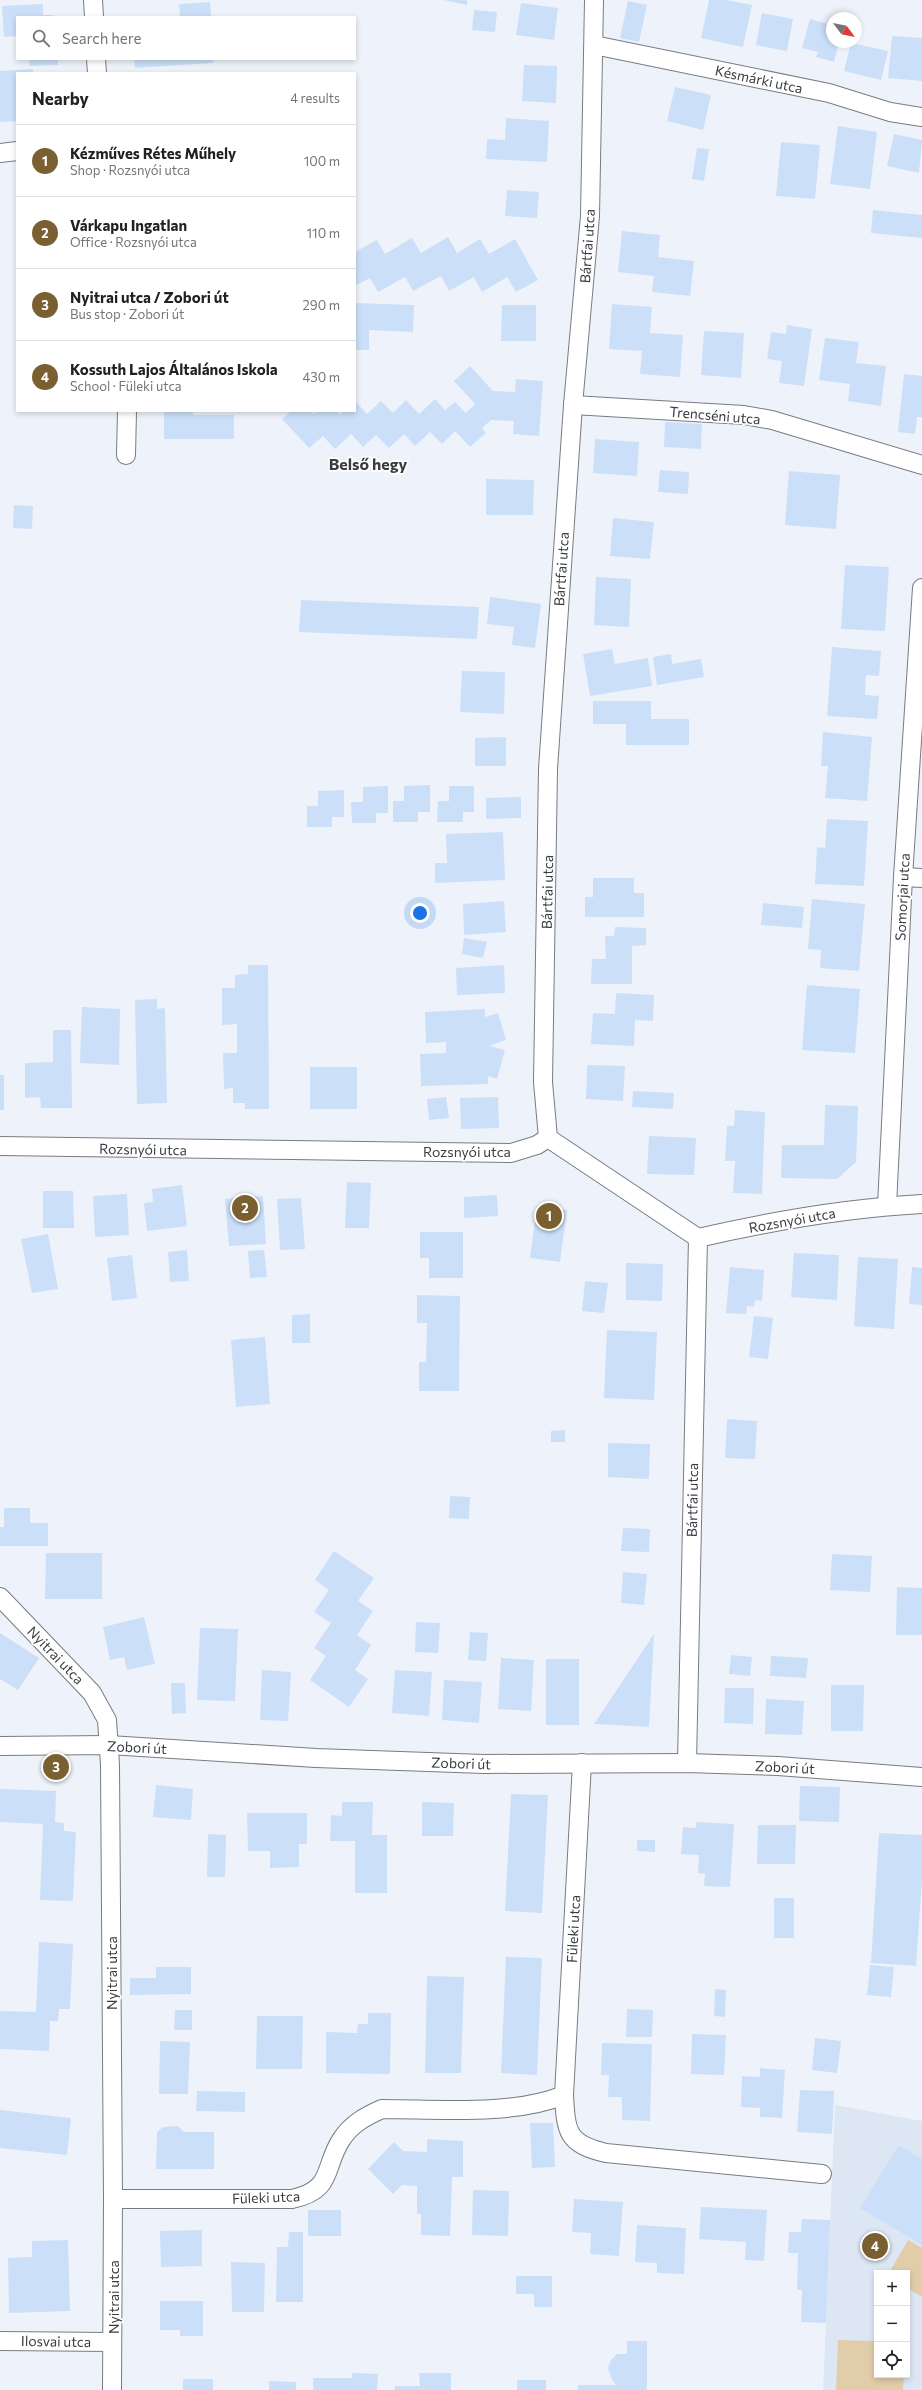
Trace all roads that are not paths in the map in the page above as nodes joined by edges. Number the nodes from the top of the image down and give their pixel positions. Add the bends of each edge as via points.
1 (93, 0) edge
2 (594, 0) edge
3 (94, 16) edge
4 (594, 45) junction
5 (96, 60) edge
6 (97, 72) edge
7 (922, 117) edge
8 (16, 151) edge
9 (0, 153) edge
10 (573, 405) junction
11 (127, 412) edge
12 (126, 454) dead end
13 (922, 465) edge
14 (922, 588) edge
15 (903, 877) junction
16 (922, 878) edge
17 (548, 1138) junction
18 (0, 1146) edge
19 (922, 1204) edge
20 (886, 1206) junction
21 (698, 1238) junction
22 (0, 1597) edge
23 (109, 1745) junction
24 (0, 1746) edge
25 (687, 1762) junction
26 (582, 1763) junction
27 (922, 1777) edge
28 (564, 2095) junction
29 (822, 2174) dead end
30 (113, 2199) junction
31 (0, 2340) edge
32 (112, 2342) junction
33 (112, 2390) edge

1 - 3 street
2 - 4 street, Bártfai utca
4 - 7 street, Késmárki utca via 829,93 890,112
4 - 10 street, Bártfai utca via 590,216
5 - 6 street
8 - 9 street
10 - 13 street, Trencséni utca via 751,416
10 - 17 street, Bártfai utca via 548,769 543,1082
11 - 12 street
14 - 15 street, Somorjai utca
15 - 16 street
15 - 20 street, Somorjai utca
17 - 18 street, Rozsnyói utca via 537,1145 511,1153
17 - 21 street
19 - 20 street, Rozsnyói utca
20 - 21 street, Rozsnyói utca via 775,1220
21 - 25 street, Bártfai utca
22 - 23 street, Nyitrai utca via 92,1693 107,1720
23 - 24 street, Zobori út
23 - 26 street, Zobori út via 316,1758 484,1764
23 - 30 street, Nyitrai utca
25 - 26 street, Zobori út
25 - 27 street, Zobori út
26 - 28 street, Füleki utca
28 - 29 street, Füleki utca via 565,2123 572,2138 587,2149
28 - 30 street, Füleki utca via 521,2108 382,2109 366,2116 350,2128 340,2141 327,2174 319,2186 308,2195 292,2199
30 - 32 street, Nyitrai utca
31 - 32 street, Ilosvai utca
32 - 33 street, Nyitrai utca

